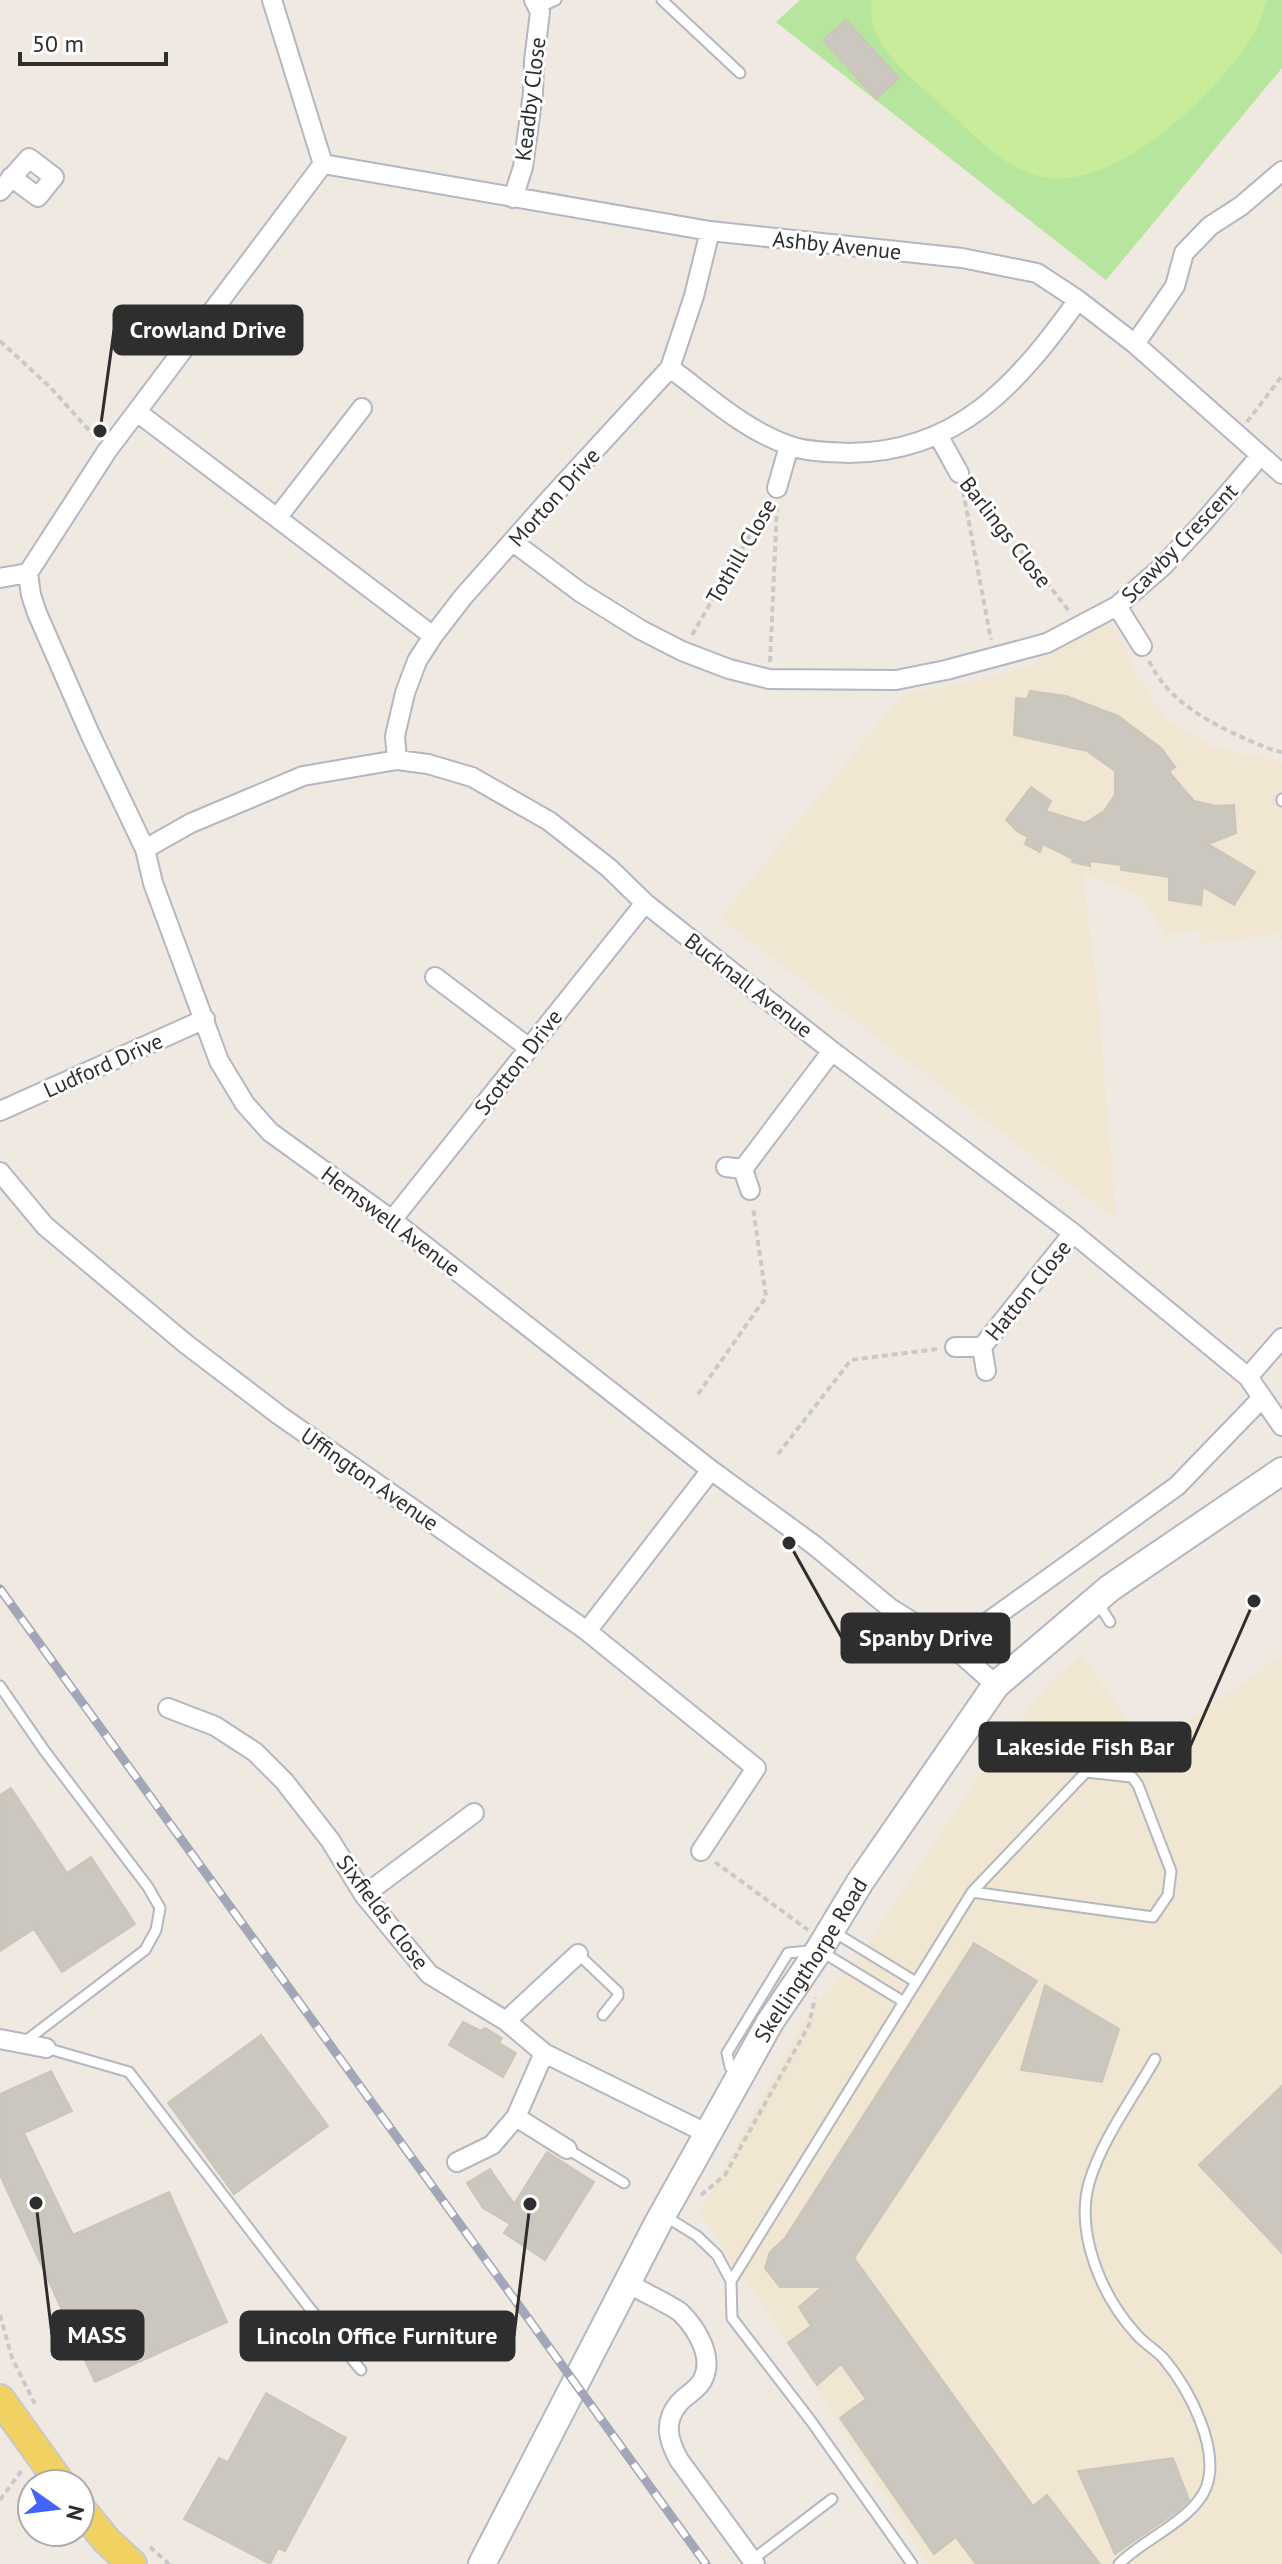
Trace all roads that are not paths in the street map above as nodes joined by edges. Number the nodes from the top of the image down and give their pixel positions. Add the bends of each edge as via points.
1 (272, 0) edge
2 (556, 0) edge
3 (662, 0) edge
4 (536, 4) edge
5 (740, 73) dead end
6 (323, 164) junction
7 (1282, 171) edge
8 (513, 198) junction
9 (710, 231) junction
10 (1078, 300) junction
11 (1135, 344) junction
12 (670, 368) junction
13 (362, 408) dead end
14 (137, 412) junction
15 (938, 435) junction
16 (789, 446) junction
17 (1260, 456) junction
18 (959, 473) road end
19 (1282, 474) edge
20 (777, 488) road end
21 (277, 518) junction
22 (513, 542) junction
23 (28, 573) junction
24 (0, 578) edge
25 (1117, 606) junction
26 (433, 636) junction
27 (1142, 646) road end
28 (397, 760) junction
29 (145, 849) junction
30 (645, 903) junction
31 (435, 977) dead end
32 (205, 1019) junction
33 (529, 1048) junction
34 (832, 1051) junction
35 (0, 1111) edge
36 (0, 1172) edge
37 (750, 1190) road end
38 (392, 1220) junction
39 (1073, 1233) junction
40 (1282, 1338) edge
41 (955, 1347) road end
42 (982, 1347) junction
43 (986, 1371) dead end
44 (1248, 1377) junction
45 (1262, 1398) junction
46 (1282, 1426) edge
47 (711, 1470) junction
48 (1282, 1471) edge
49 (587, 1631) junction
50 (953, 1647) junction
51 (996, 1685) junction
52 (0, 1686) edge
53 (168, 1708) dead end
54 (474, 1813) dead end
55 (701, 1851) road end
56 (972, 1892) junction
57 (364, 1895) junction
58 (821, 1938) junction
59 (578, 1954) joint
60 (916, 1982) junction
61 (904, 2002) junction
62 (603, 2015) dead end
63 (506, 2021) junction
64 (0, 2039) edge
65 (21, 2044) junction
66 (46, 2048) joint
67 (544, 2053) junction
68 (1155, 2059) dead end
69 (516, 2117) junction
70 (708, 2134) junction
71 (567, 2149) joint
72 (457, 2162) dead end
73 (624, 2183) dead end
74 (663, 2215) junction
75 (731, 2281) junction
76 (626, 2282) junction
77 (361, 2370) dead end
78 (0, 2399) edge
79 (50, 2468) edge
80 (832, 2499) dead end
81 (96, 2528) edge
82 (137, 2552) edge
83 (754, 2562) edge
84 (482, 2564) edge
85 (912, 2564) edge
86 (1119, 2564) edge

1 - 6 street
2 - 4 lane
3 - 5 lane
4 - 8 street, Keadby Close via 540,12 533,93 523,167
6 - 8 street, Ashby Avenue
6 - 14 street
7 - 11 street via 1210,226 1184,253 1175,286
8 - 9 street, Ashby Avenue
9 - 10 street, Ashby Avenue via 962,258 1037,273
9 - 12 street, Morton Drive
10 - 11 street, Ashby Avenue
10 - 15 street via 1023,372 966,420
11 - 17 street, Ashby Avenue
12 - 16 street via 722,408
12 - 22 street, Morton Drive
13 - 21 street
14 - 21 street
14 - 23 street
15 - 16 street via 864,453
15 - 18 street, Barlings Close
16 - 20 street, Tothill Close
17 - 19 street, Ashby Avenue
17 - 25 street, Scawby Crescent via 1162,567
21 - 26 street
22 - 25 street, Scawby Crescent via 641,630 729,669 769,679 896,680 1047,643
22 - 26 street, Morton Drive
23 - 24 street
23 - 29 street, Hemswell Avenue via 37,613
25 - 27 street
26 - 28 street, Morton Drive via 405,693 395,736
28 - 29 street, Bucknall Avenue via 303,776 191,823
28 - 30 street, Bucknall Avenue via 472,777 536,814 609,868
29 - 32 street, Hemswell Avenue
30 - 33 street, Scotton Drive
30 - 34 street, Bucknall Avenue
31 - 33 street
32 - 35 street, Ludford Drive
32 - 38 street, Hemswell Avenue via 219,1061 270,1132
33 - 38 street, Scotton Drive
34 - 37 street via 734,1168
34 - 39 street, Bucknall Avenue
36 - 49 street, Uffington Avenue via 45,1226 186,1344
38 - 47 street, Hemswell Avenue
39 - 42 street, Hatton Close
39 - 44 street, Bucknall Avenue
40 - 44 street
41 - 42 street
42 - 43 street
44 - 45 street, Bucknall Avenue
45 - 46 street, Bucknall Avenue
45 - 50 street via 1177,1486
47 - 49 street
47 - 50 street, Hemswell Avenue via 890,1608
48 - 51 main road, Skellingthorpe Road via 1110,1588 1103,1611
49 - 55 street, Uffington Avenue via 756,1768
50 - 51 street, Hemswell Avenue
51 - 58 main road, Skellingthorpe Road
52 - 65 lane via 160,1908 145,1950
53 - 57 street, Sixfields Close via 215,1726 255,1752 330,1840
54 - 57 street
56 - 56 lane via 1153,1917 1168,1895 1171,1871 1132,1777 1086,1772
56 - 60 lane
57 - 63 street, Sixfields Close via 429,1974
58 - 60 lane
58 - 61 lane
58 - 70 main road, Skellingthorpe Road
59 - 62 lane via 618,1992
59 - 63 street
60 - 61 lane
61 - 75 lane
63 - 67 street, Sixfields Close
64 - 65 street
65 - 66 street
66 - 77 lane via 129,2072
67 - 69 street
67 - 70 street, Sixfields Close
68 - 86 lane via 1089,2183 1087,2228 1094,2265 1110,2299 1163,2358 1199,2417 1209,2472 1196,2503
69 - 71 street
69 - 72 street via 492,2145
70 - 74 main road, Skellingthorpe Road
71 - 73 lane
74 - 75 lane via 709,2246
74 - 76 main road, Skellingthorpe Road
75 - 85 lane via 732,2318
76 - 83 street via 680,2311 704,2347 703,2380 679,2403 668,2423 669,2442
76 - 84 main road, Skellingthorpe Road
78 - 79 main road
80 - 83 lane
81 - 82 main road via 107,2541

